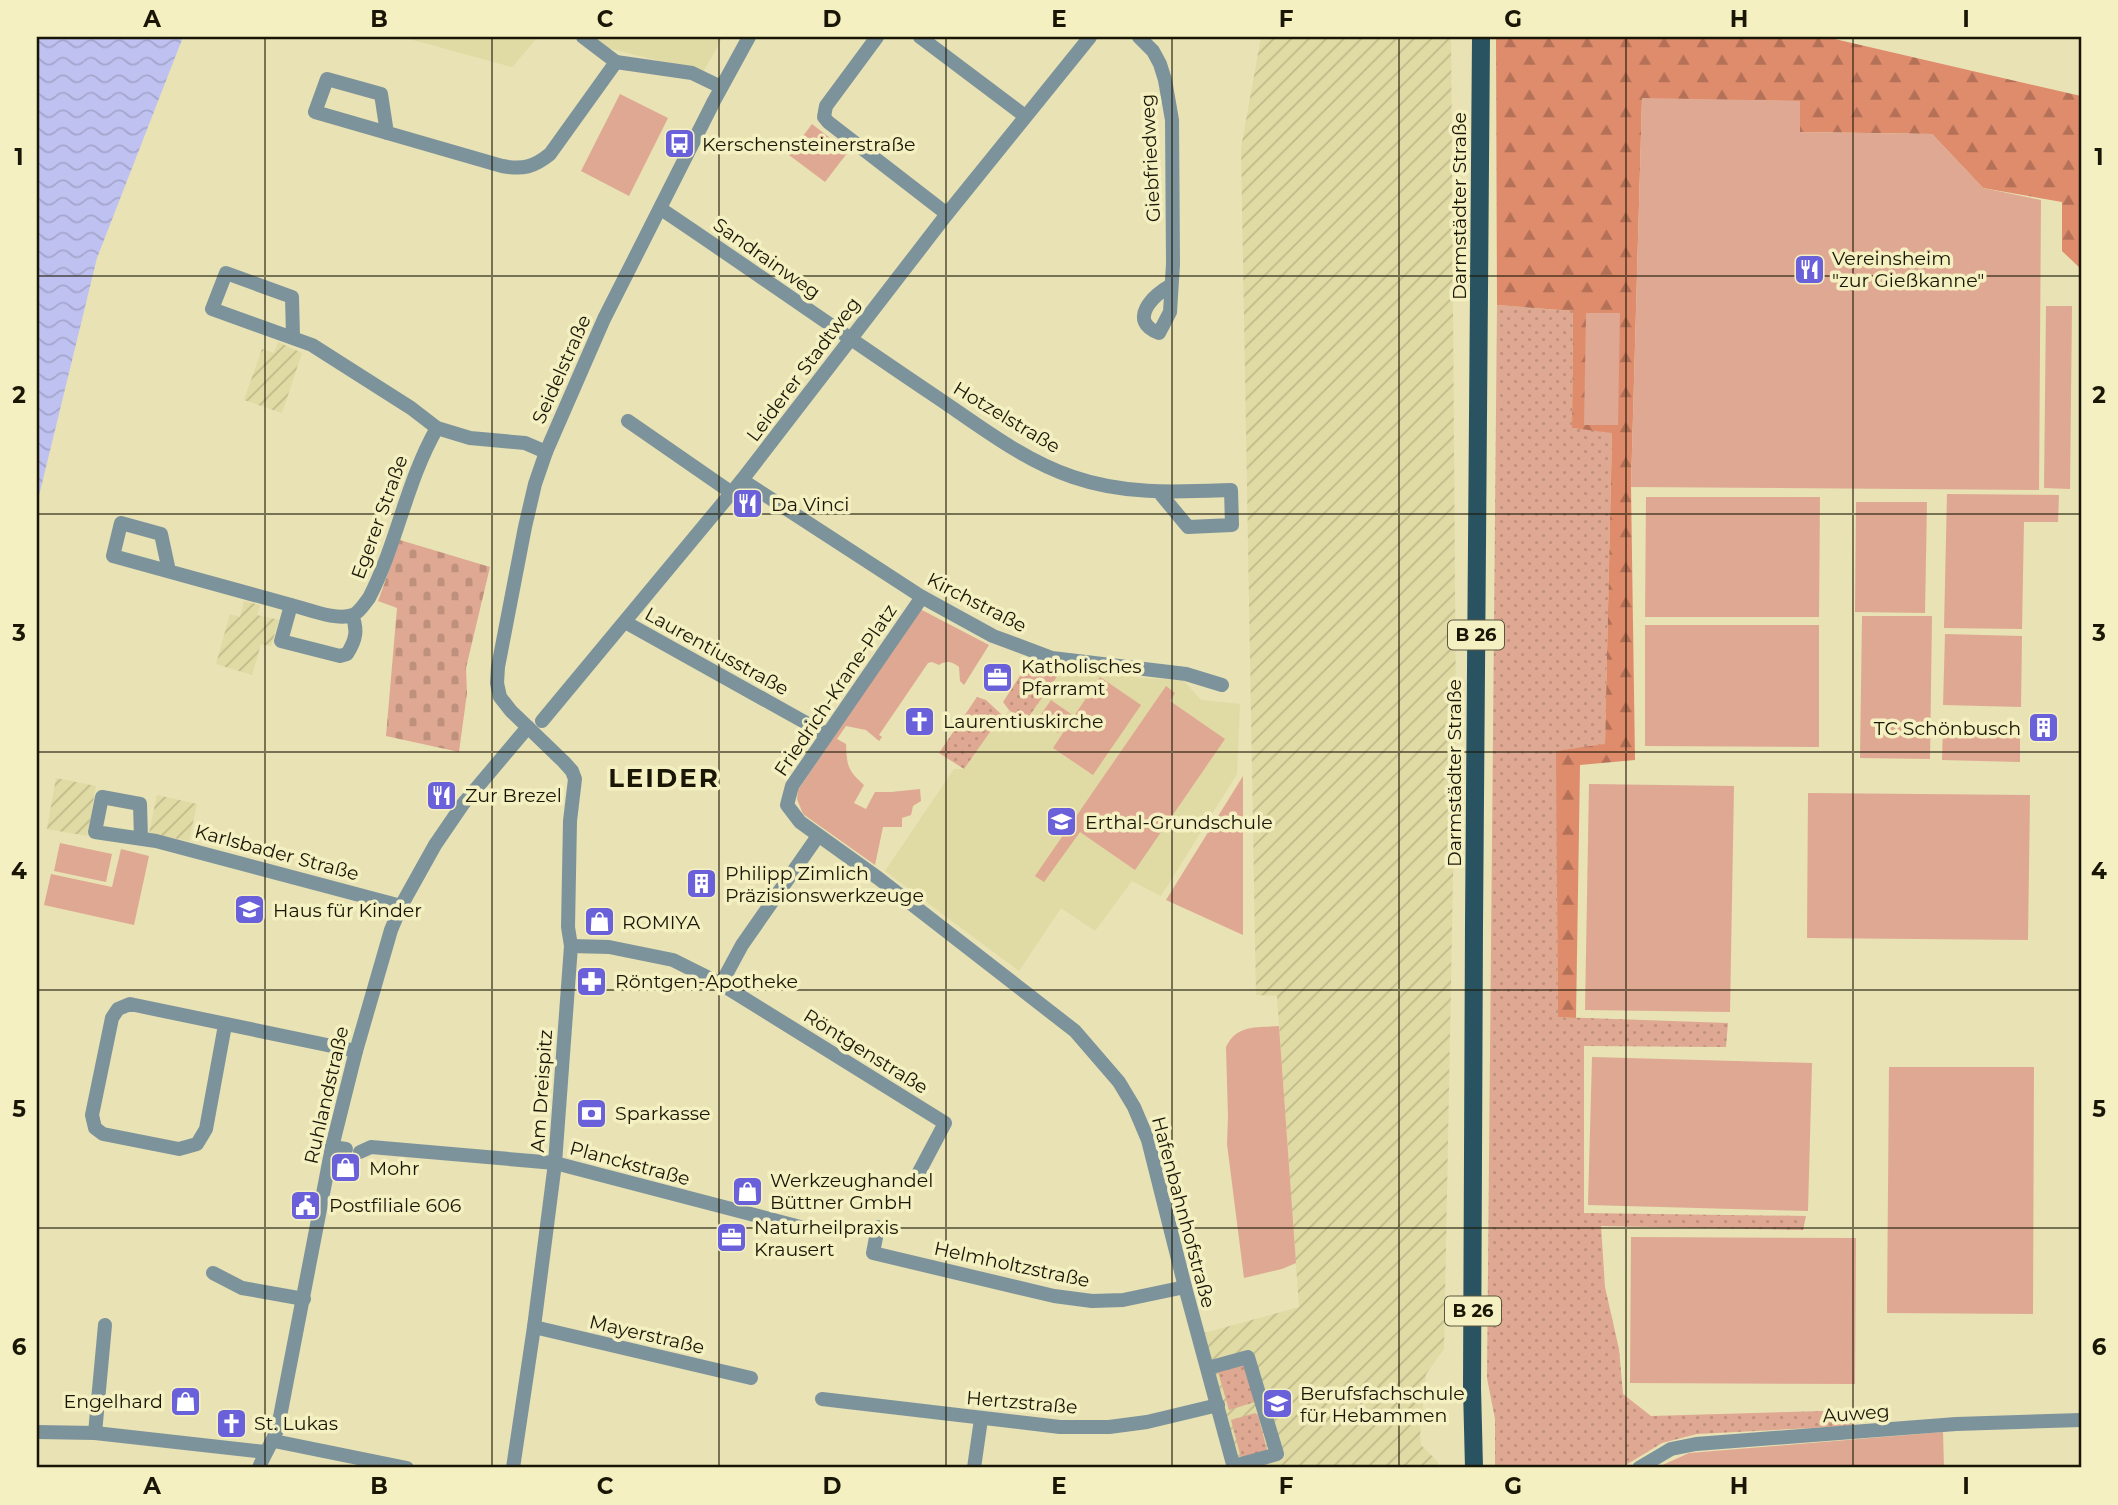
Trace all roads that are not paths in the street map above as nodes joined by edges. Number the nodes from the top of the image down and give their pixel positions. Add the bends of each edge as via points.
1 (583, 37) edge
2 (749, 37) edge
3 (877, 37) edge
4 (920, 37) edge
5 (1090, 37) edge
6 (1139, 37) edge
7 (1481, 37) edge
8 (615, 62) junction
9 (721, 87) junction
10 (1025, 116) junction
11 (387, 133) junction
12 (661, 209) junction
13 (947, 214) junction
14 (1171, 285) dead end
15 (293, 337) junction
16 (850, 339) junction
17 (628, 421) dead end
18 (437, 428) junction
19 (545, 452) junction
20 (742, 480) junction
21 (1159, 492) junction
22 (732, 493) junction
23 (169, 571) dead end
24 (922, 597) junction
25 (291, 604) junction
26 (352, 615) junction
27 (625, 622) junction
28 (1222, 685) dead end
29 (534, 726) junction
30 (826, 734) junction
31 (818, 836) junction
32 (141, 838) dead end
33 (401, 906) junction
34 (386, 943) joint
35 (571, 946) junction
36 (721, 984) junction
37 (225, 1025) junction
38 (356, 1051) junction
39 (346, 1149) junction
40 (555, 1163) junction
41 (918, 1174) dead end
42 (878, 1227) dead end
43 (804, 1228) dead end
44 (213, 1273) dead end
45 (1185, 1287) junction
46 (304, 1299) junction
47 (105, 1325) dead end
48 (534, 1327) junction
49 (1208, 1368) junction
50 (751, 1378) dead end
51 (822, 1399) dead end
52 (1218, 1405) junction
53 (981, 1419) junction
54 (2081, 1420) edge
55 (37, 1432) edge
56 (95, 1433) junction
57 (269, 1446) junction
58 (1234, 1467) edge
59 (259, 1468) edge
60 (407, 1468) edge
61 (513, 1468) edge
62 (974, 1468) edge
63 (1474, 1468) edge
64 (1639, 1468) edge

1 - 8 street
2 - 9 street, Seidelstraße
3 - 13 street via 826,106 824,117
4 - 10 street
5 - 10 street, Leiderer Stadtweg
6 - 14 street, Giebfriedweg via 1160,64 1172,120
7 - 63 main road, Darmstädter Straße / B 26
8 - 9 street via 692,73
8 - 11 street via 550,153 530,167 502,166
9 - 12 street, Seidelstraße
10 - 13 street, Leiderer Stadtweg
11 - 11 street via 315,112 327,79 381,93
12 - 16 street, Sandrainweg
12 - 19 street, Seidelstraße via 604,319
13 - 16 street, Leiderer Stadtweg
15 - 15 street via 212,309 226,273 292,297
15 - 18 street
16 - 20 street, Leiderer Stadtweg
16 - 21 street, Hotzelstraße via 1035,461 1109,487
17 - 22 street
18 - 19 street via 470,439 525,443
18 - 26 street, Egerer Straße via 411,484 374,588
19 - 29 street, Seidelstraße via 527,516 497,683 511,711
20 - 22 street, Leiderer Stadtweg
20 - 24 street, Kirchstraße
21 - 21 street, Hotzelstraße via 1188,527 1232,525 1231,490
22 - 27 street, Leiderer Stadtweg
23 - 25 street
24 - 28 street, Kirchstraße via 993,636 1052,658 1186,674
24 - 30 street, Friedrich-Krane-Platz
25 - 26 street
25 - 26 street via 281,641 340,656 347,654 354,642 357,627
27 - 29 street, Leiderer Stadtweg
27 - 30 street, Laurentiusstraße
29 - 33 street, Leiderer Stadtweg via 463,804
29 - 35 street, Am Dreispitz via 575,779 570,834
30 - 31 street, Friedrich-Krane-Platz via 792,786 787,805
31 - 36 street via 742,945
31 - 45 street, Hafenbahnhofstraße via 1034,997 1075,1031 1105,1065 1146,1134
32 - 33 street, Karlsbader Straße
33 - 34 street, Leiderer Stadtweg
34 - 38 street, Ruhlandstraße
35 - 36 street, Röntgenstraße via 609,947 673,960
35 - 40 street, Am Dreispitz
36 - 41 street, Röntgenstraße via 945,1123
37 - 37 street via 130,1004 118,1009 112,1018 92,1115 95,1128 103,1134 178,1149 197,1144 206,1129
37 - 38 street
38 - 39 street, Ruhlandstraße
39 - 40 street, Planckstraße via 371,1147
39 - 46 street, Ruhlandstraße
40 - 43 street, Planckstraße
40 - 48 street, Am Dreispitz
42 - 45 street, Helmholtzstraße via 873,1253 1054,1296 1123,1300
44 - 46 street via 242,1288
45 - 49 street, Hafenbahnhofstraße
46 - 57 street, Ruhlandstraße
47 - 56 street
48 - 50 street, Mayerstraße
48 - 61 street, Am Dreispitz
49 - 52 street, Hafenbahnhofstraße
49 - 58 street, Hafenbahnhofstraße via 1248,1357 1276,1454
51 - 53 street, Hertzstraße
52 - 53 street, Hertzstraße via 1109,1427
52 - 58 street, Hafenbahnhofstraße
53 - 62 street
54 - 64 street, Auweg via 1956,1424 1696,1444 1671,1449
55 - 56 street
56 - 57 street
57 - 59 street, Ruhlandstraße
57 - 60 street

